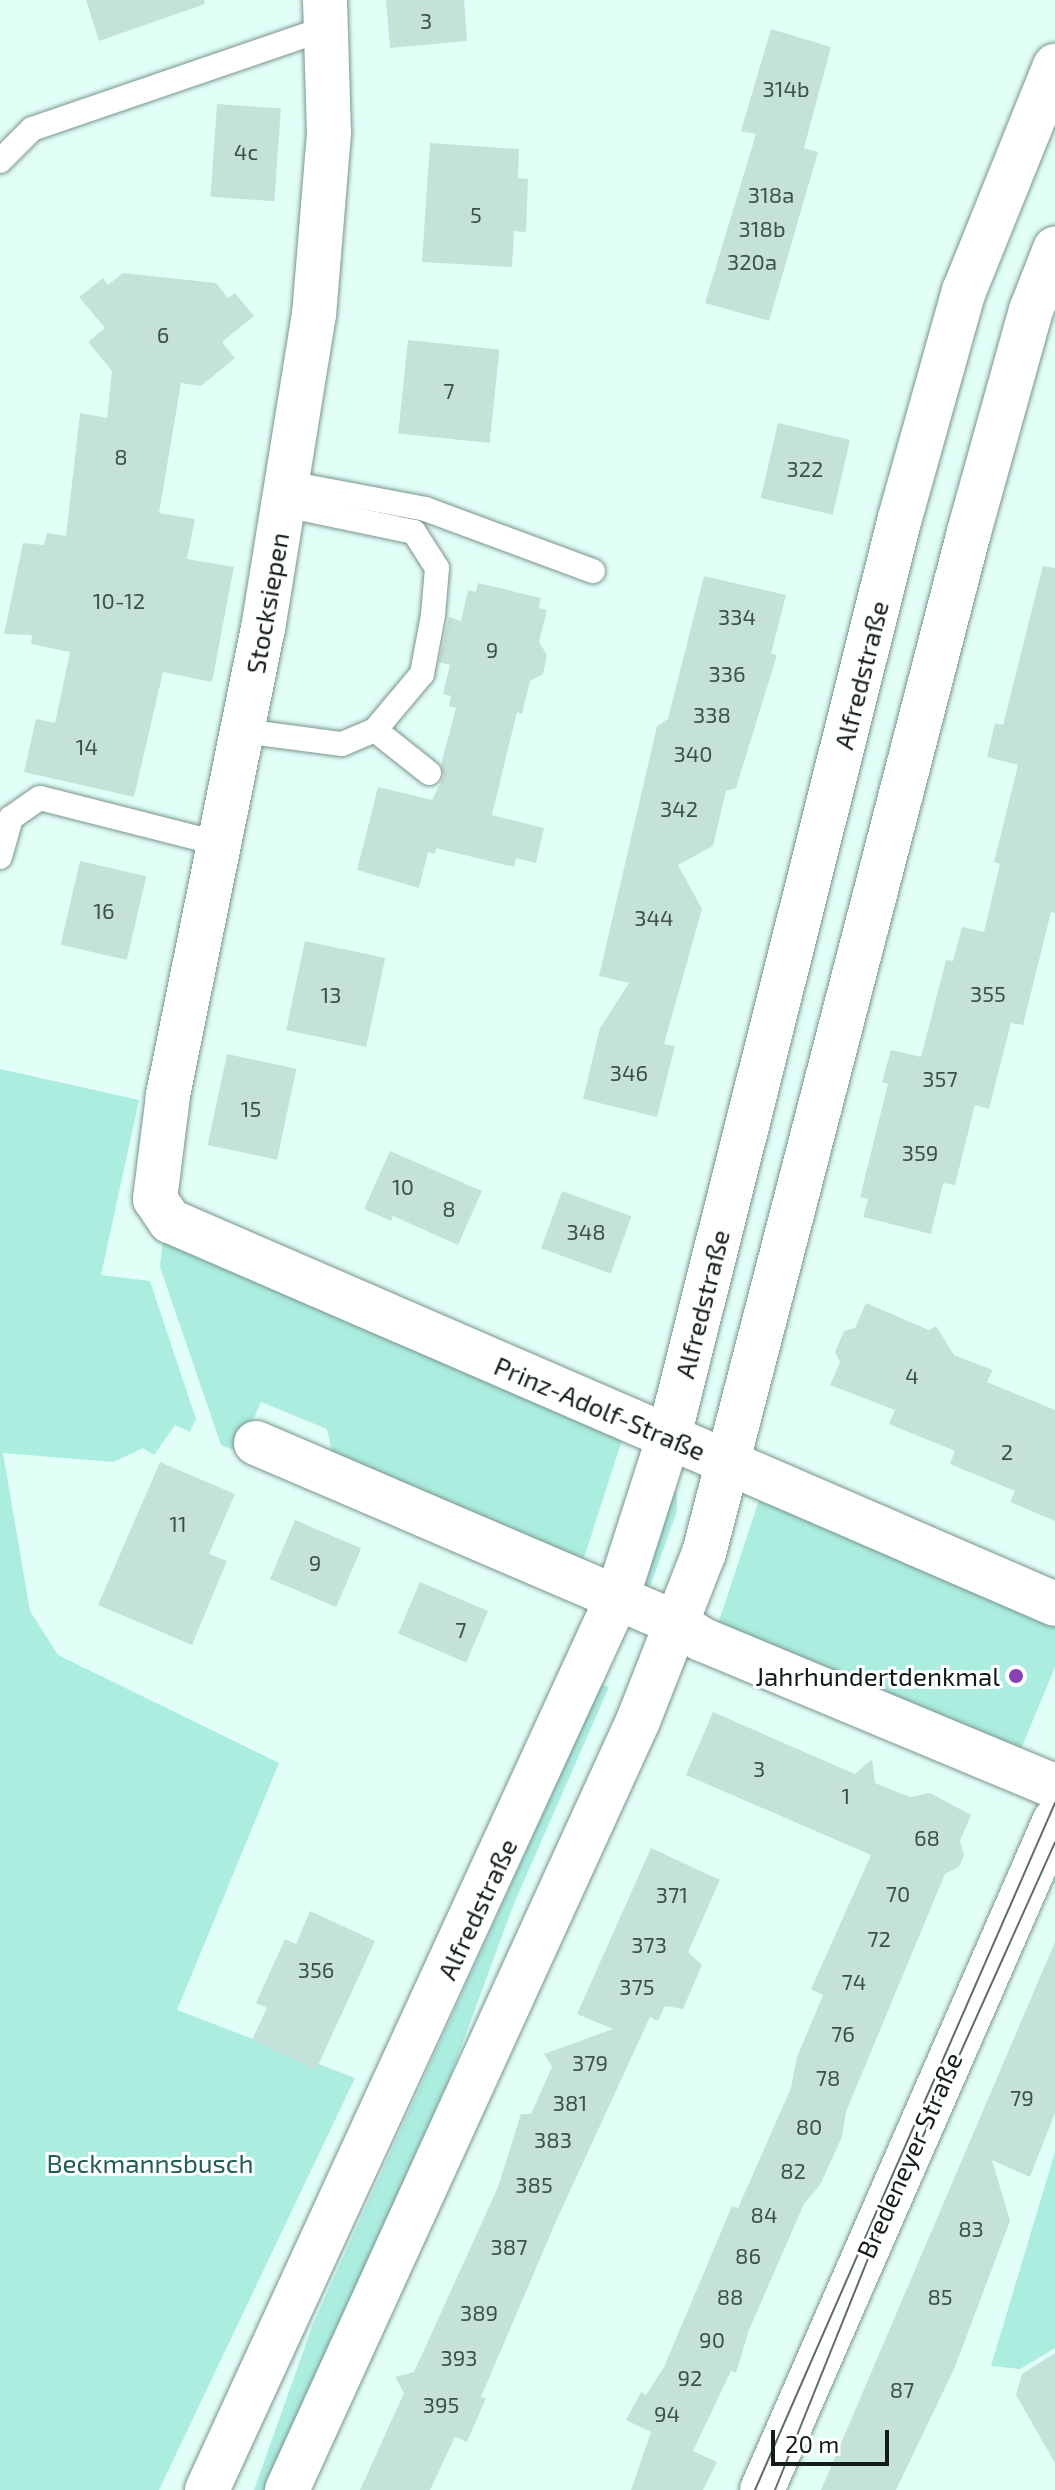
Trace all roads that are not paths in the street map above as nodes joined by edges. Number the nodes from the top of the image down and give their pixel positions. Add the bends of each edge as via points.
1 (326, 14) edge
2 (1055, 66) edge
3 (0, 161) edge
4 (1055, 249) edge
5 (287, 494) junction
6 (593, 571) dead end
7 (375, 730) junction
8 (243, 731) junction
9 (429, 773) dead end
10 (221, 844) junction
11 (0, 857) edge
12 (155, 1199) joint
13 (669, 1436) junction
14 (256, 1443) dead end
15 (729, 1462) junction
16 (617, 1598) junction
17 (1055, 1604) edge
18 (678, 1624) junction
19 (1055, 1786) edge
20 (1055, 1820) edge
21 (207, 2490) edge
22 (287, 2490) edge
23 (762, 2490) edge

1 - 3 lane via 32,129
1 - 5 main road, Stocksiepen via 327,201
2 - 13 main road, Alfredstraße via 1019,148 951,337 900,518
4 - 15 main road via 1031,310 969,532
5 - 6 lane via 425,509
5 - 7 lane via 414,532 437,568 422,674
5 - 8 main road, Stocksiepen
7 - 8 lane via 342,744
7 - 9 lane
8 - 10 main road, Stocksiepen
10 - 11 lane via 40,798 11,818
10 - 12 main road, Stocksiepen via 168,1096
12 - 13 main road, Prinz-Adolf-Straße via 170,1221
13 - 15 main road, Prinz-Adolf-Straße
13 - 16 main road, Alfredstraße
14 - 16 main road
15 - 17 main road, Prinz-Adolf-Straße
15 - 18 main road
16 - 18 main road
16 - 21 main road, Alfredstraße
18 - 19 main road via 701,1639
18 - 22 main road
20 - 23 main road, Bredeneyer Straße

